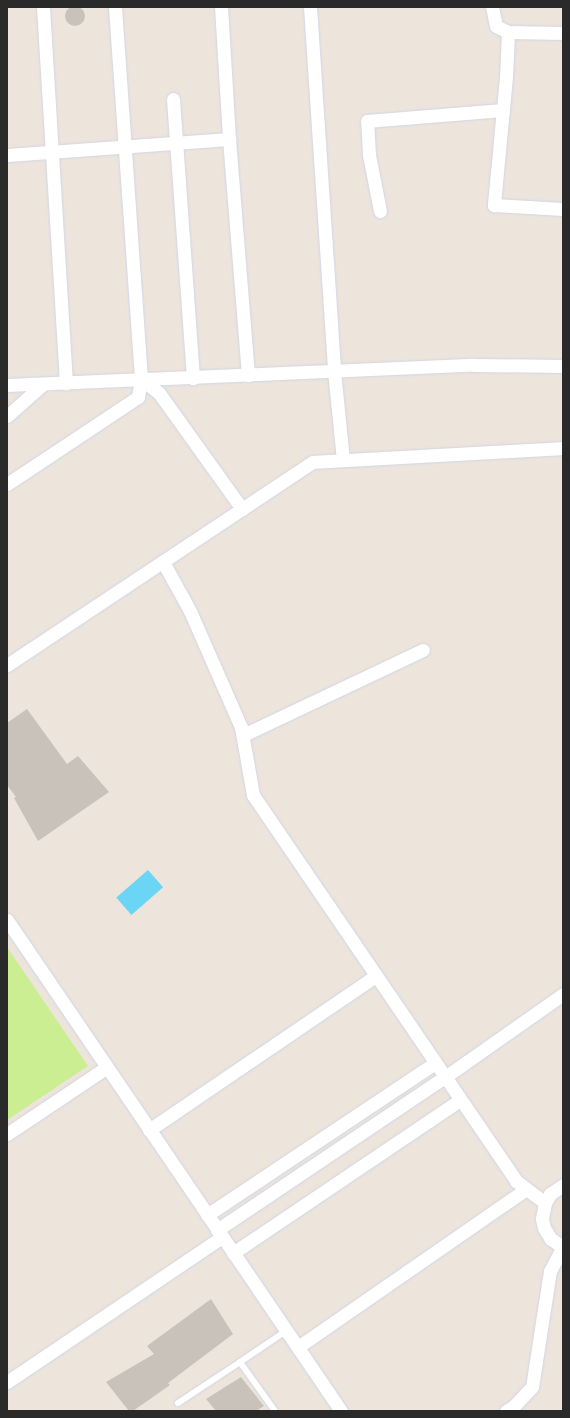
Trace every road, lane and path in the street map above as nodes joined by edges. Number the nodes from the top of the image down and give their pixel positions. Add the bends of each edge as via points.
1 (43, 7) edge
2 (115, 7) edge
3 (221, 7) edge
4 (310, 7) edge
5 (492, 7) edge
6 (508, 32) junction
7 (563, 33) edge
8 (173, 100) dead end
9 (503, 110) junction
10 (229, 139) junction
11 (176, 143) junction
12 (125, 147) junction
13 (52, 152) junction
14 (7, 155) edge
15 (563, 209) edge
16 (380, 211) dead end
17 (563, 366) edge
18 (334, 371) junction
19 (248, 375) junction
20 (193, 378) junction
21 (141, 379) junction
22 (66, 383) junction
23 (43, 384) junction
24 (7, 385) edge
25 (7, 416) edge
26 (563, 448) edge
27 (343, 460) junction
28 (7, 484) edge
29 (242, 509) junction
30 (163, 562) junction
31 (423, 650) dead end
32 (7, 665) edge
33 (243, 735) junction
34 (7, 920) edge
35 (376, 976) junction
36 (563, 994) edge
37 (435, 1063) junction
38 (107, 1068) junction
39 (445, 1077) junction
40 (460, 1100) junction
41 (149, 1130) junction
42 (7, 1134) edge
43 (563, 1185) edge
44 (526, 1189) junction
45 (545, 1203) junction
46 (207, 1215) junction
47 (220, 1234) junction
48 (563, 1247) edge
49 (233, 1253) junction
50 (286, 1331) junction
51 (298, 1347) junction
52 (240, 1362) junction
53 (7, 1382) edge
54 (178, 1403) dead end
55 (275, 1411) edge
56 (341, 1411) edge
57 (506, 1411) edge

1 - 13 street
2 - 12 street
3 - 10 street
4 - 18 street
5 - 6 street via 496,26
6 - 7 street
6 - 9 street
8 - 11 street
9 - 15 street via 494,205
9 - 16 street via 367,121 369,155
10 - 11 street
10 - 19 street
11 - 12 street
11 - 20 street
12 - 13 street
12 - 21 street
13 - 14 street
13 - 22 street
17 - 18 street
18 - 19 street
18 - 27 street
19 - 20 street
20 - 21 street
21 - 22 street
21 - 28 street via 138,397
21 - 29 street via 159,393
22 - 23 street
23 - 24 street
23 - 25 street
26 - 27 street
27 - 29 street via 313,462
29 - 30 street
30 - 32 street
30 - 33 street via 190,611
31 - 33 street
33 - 35 street via 253,795
34 - 38 street
35 - 37 street
35 - 41 street
36 - 39 street
37 - 39 street
37 - 46 street
38 - 41 street
38 - 42 street
39 - 40 street
39 - 47 street
40 - 44 street via 516,1182
40 - 49 street
41 - 46 street
43 - 45 street via 550,1194
44 - 45 street
44 - 51 street
45 - 48 street via 542,1219 544,1228 551,1239
46 - 47 street
47 - 49 street
47 - 53 street
48 - 57 street via 550,1271 532,1387
49 - 50 street
50 - 51 street
50 - 52 lane
51 - 56 street
52 - 54 lane
52 - 55 lane

